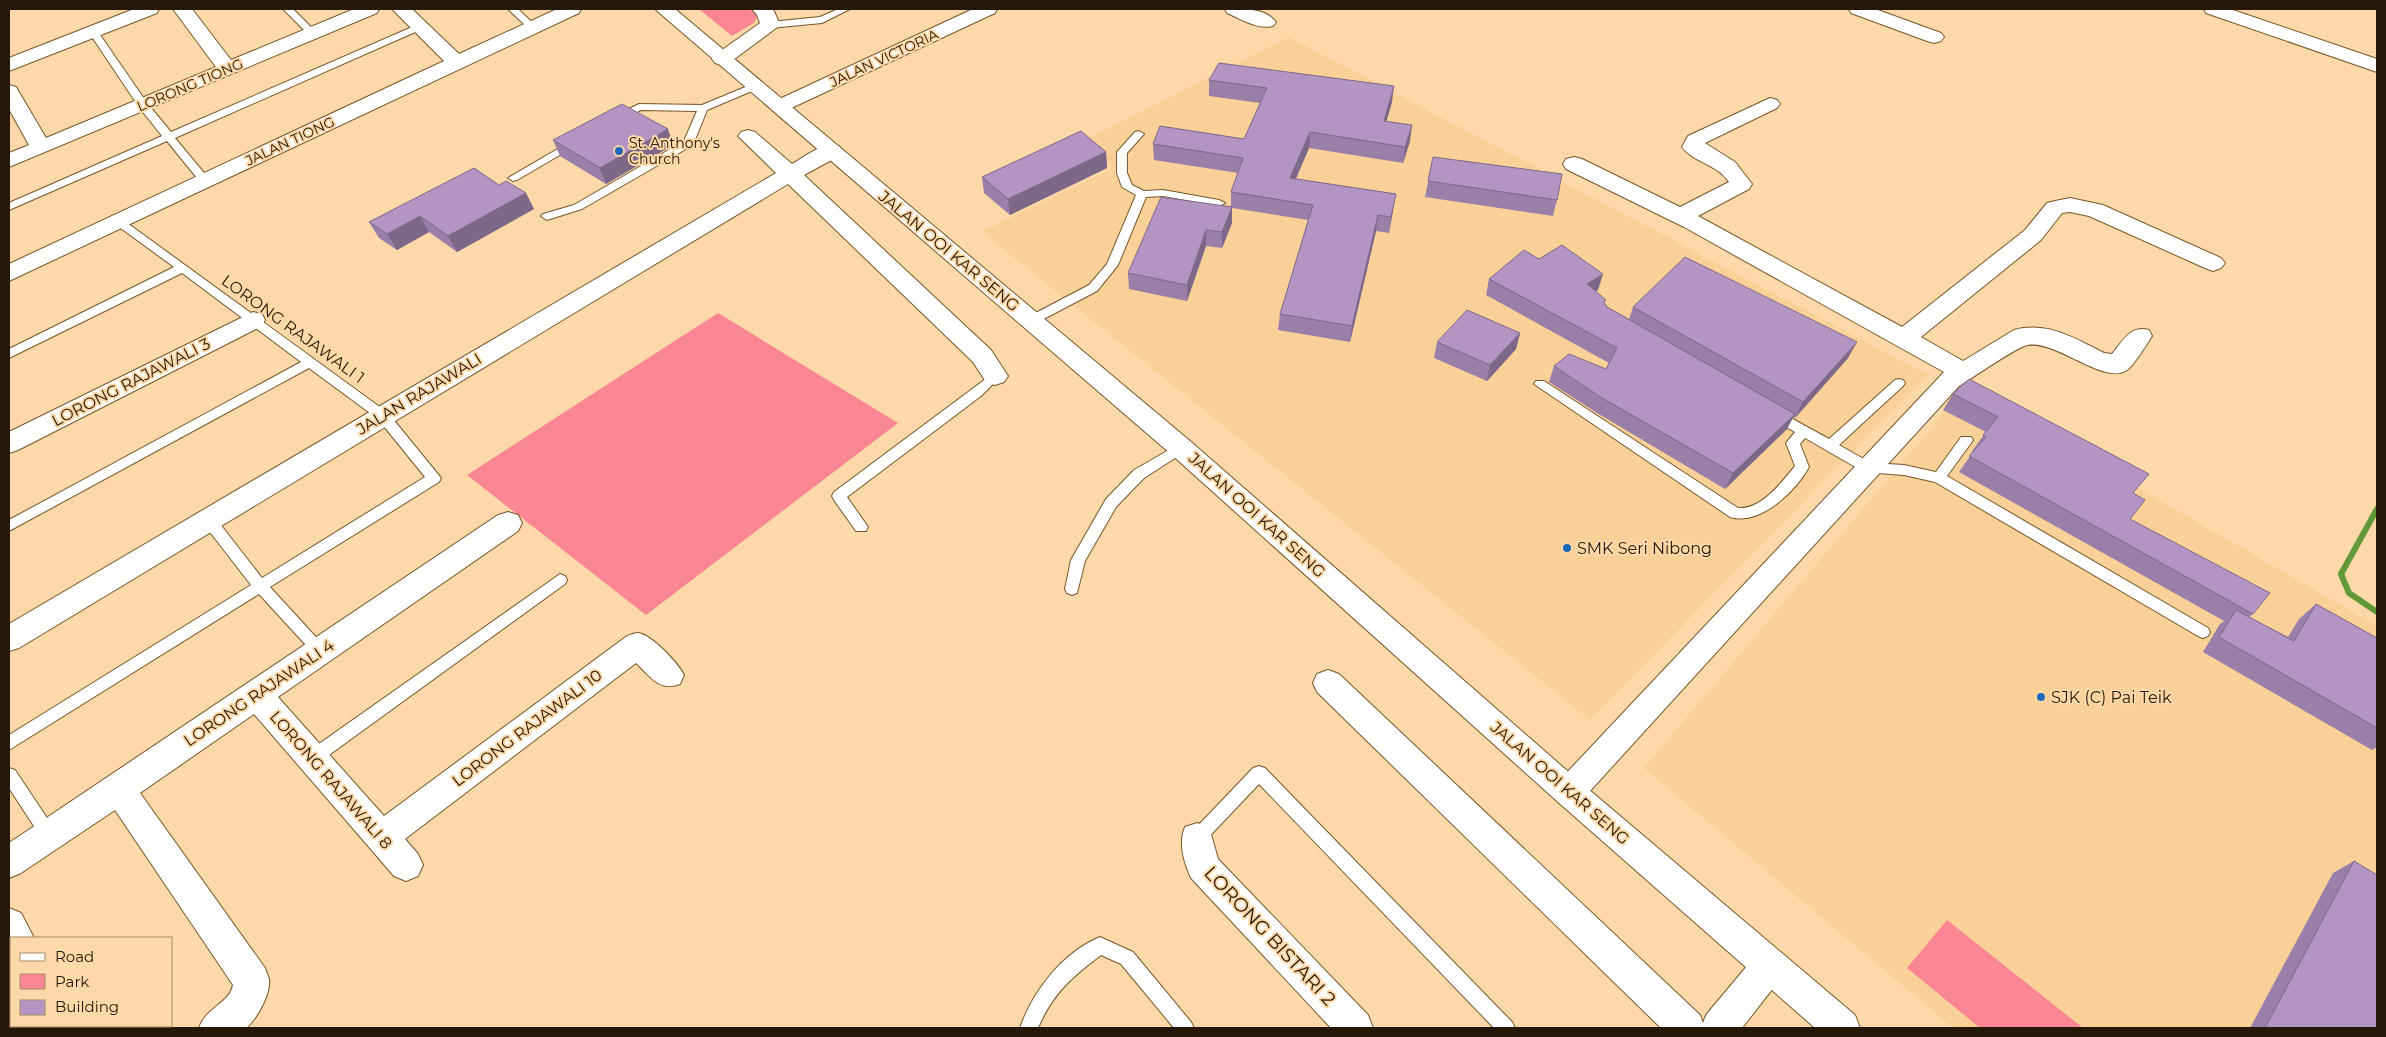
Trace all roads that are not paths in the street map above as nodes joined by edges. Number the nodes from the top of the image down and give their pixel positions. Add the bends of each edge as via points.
1 (150, 9) edge
2 (182, 9) edge
3 (288, 9) edge
4 (370, 9) edge
5 (401, 9) edge
6 (512, 9) edge
7 (572, 9) edge
8 (664, 9) edge
9 (845, 9) edge
10 (988, 9) edge
11 (1234, 9) edge
12 (1858, 9) edge
13 (2213, 9) edge
14 (766, 17) edge
15 (1266, 22) dead end
16 (419, 27) junction
17 (532, 27) junction
18 (93, 32) junction
19 (312, 33) junction
20 (1934, 37) dead end
21 (722, 59) junction
22 (457, 63) junction
23 (9, 65) edge
24 (2377, 66) edge
25 (228, 69) junction
26 (755, 86) junction
27 (9, 91) edge
28 (1770, 104) dead end
29 (143, 105) junction
30 (780, 106) junction
31 (703, 108) junction
32 (606, 125) edge
33 (1139, 134) dead end
34 (748, 136) dead end
35 (169, 137) junction
36 (582, 138) edge
37 (42, 148) junction
38 (831, 151) junction
39 (9, 162) edge
40 (1574, 164) dead end
41 (790, 174) junction
42 (513, 178) dead end
43 (205, 181) junction
44 (1142, 194) junction
45 (1218, 203) edge
46 (9, 207) edge
47 (547, 216) dead end
48 (1681, 216) junction
49 (119, 221) junction
50 (2213, 263) dead end
51 (182, 268) junction
52 (9, 273) edge
53 (253, 320) junction
54 (1032, 320) junction
55 (2140, 336) dead end
56 (1904, 338) junction
57 (9, 354) edge
58 (310, 362) junction
59 (1964, 372) junction
60 (995, 376) joint
61 (1899, 383) dead end
62 (1540, 384) dead end
63 (1760, 406) edge
64 (382, 416) junction
65 (1803, 431) junction
66 (1966, 440) dead end
67 (9, 443) edge
68 (1830, 446) junction
69 (1181, 448) junction
70 (1868, 468) junction
71 (1939, 478) junction
72 (208, 519) junction
73 (508, 523) dead end
74 (9, 526) edge
75 (861, 527) dead end
76 (560, 580) dead end
77 (260, 586) junction
78 (1072, 589) dead end
79 (2203, 632) dead end
80 (9, 639) edge
81 (320, 651) junction
82 (670, 675) dead end
83 (1328, 683) dead end
84 (256, 694) junction
85 (9, 743) edge
86 (312, 758) junction
87 (9, 775) edge
88 (119, 789) junction
89 (1569, 792) junction
90 (49, 835) junction
91 (382, 837) junction
92 (1197, 838) joint
93 (9, 862) edge
94 (406, 865) dead end
95 (9, 925) edge
96 (16, 937) edge
97 (1769, 966) junction
98 (217, 1028) edge
99 (1029, 1028) edge
100 (1184, 1028) edge
101 (1355, 1028) edge
102 (1506, 1028) edge
103 (1687, 1028) edge
104 (1719, 1028) edge
105 (1842, 1028) edge

1 - 18 street
2 - 25 street
3 - 19 lane
4 - 19 street, LORONG TIONG
5 - 16 street
6 - 17 lane
7 - 17 street, JALAN TIONG
8 - 21 street, JALAN OOI KAR SENG
9 - 14 lane via 822,20
10 - 30 street, JALAN VICTORIA
11 - 15 street
12 - 20 street
13 - 24 street
14 - 21 street
16 - 22 street
16 - 35 lane
17 - 22 street, JALAN TIONG
18 - 23 street
18 - 29 lane
19 - 25 street, LORONG TIONG
21 - 26 street, JALAN OOI KAR SENG
22 - 43 street, JALAN TIONG
25 - 29 street, LORONG TIONG
26 - 30 street, JALAN OOI KAR SENG
26 - 31 lane
27 - 37 street
28 - 48 street via 1695,140 1693,147 1737,175 1741,184
29 - 35 lane
29 - 37 street, LORONG TIONG
30 - 38 street, JALAN OOI KAR SENG
31 - 32 lane via 638,107
31 - 47 lane via 688,143 578,207
33 - 44 lane via 1122,152 1122,173 1127,187
34 - 41 street
35 - 43 lane
35 - 46 lane
36 - 42 lane
37 - 39 street, LORONG TIONG
38 - 41 street, JALAN RAJAWALI
38 - 54 street, JALAN OOI KAR SENG
40 - 48 street
41 - 60 street via 982,356
41 - 64 street, JALAN RAJAWALI
43 - 49 street, JALAN TIONG
44 - 45 lane
44 - 54 lane via 1112,265 1093,288
48 - 56 street
49 - 51 lane, LORONG RAJAWALI 1
49 - 52 street, JALAN TIONG
50 - 56 street via 2095,210 2070,205 2055,208 2033,235
51 - 53 lane, LORONG RAJAWALI 1
51 - 57 lane
53 - 58 lane, LORONG RAJAWALI 1
53 - 67 street, LORONG RAJAWALI 3
54 - 69 street, JALAN OOI KAR SENG
55 - 59 street via 2118,364 2099,361 2052,337 2023,336
56 - 59 street
58 - 64 lane, LORONG RAJAWALI 1
58 - 74 lane
59 - 70 street via 1950,380
60 - 75 lane via 839,496
61 - 68 lane
62 - 65 lane via 1735,513 1748,514 1757,510 1788,486 1802,467 1793,443
63 - 65 lane
64 - 72 street, JALAN RAJAWALI
64 - 77 lane, LORONG RAJAWALI 1 via 434,478
65 - 68 lane
66 - 71 lane
68 - 70 lane
69 - 78 lane via 1140,474 1111,503 1078,560
69 - 89 street, JALAN OOI KAR SENG
70 - 71 lane via 1904,470
70 - 89 street
71 - 79 lane
72 - 77 lane
72 - 80 street, JALAN RAJAWALI
73 - 81 street, LORONG RAJAWALI 4
76 - 86 lane
77 - 81 lane
77 - 85 lane
81 - 84 street, LORONG RAJAWALI 4
82 - 91 street, LORONG RAJAWALI 10 via 637,645
83 - 103 street
84 - 86 street, LORONG RAJAWALI 8
84 - 88 street, LORONG RAJAWALI 4
86 - 91 street, LORONG RAJAWALI 8
87 - 90 lane
88 - 90 street, LORONG RAJAWALI 4
88 - 98 street via 252,981 249,999
89 - 97 street, JALAN OOI KAR SENG
90 - 93 street, LORONG RAJAWALI 4
91 - 94 street, LORONG RAJAWALI 8
92 - 101 street, LORONG BISTARI 2 via 1203,867
92 - 102 lane via 1260,773
95 - 96 street
97 - 104 street
97 - 105 street, JALAN OOI KAR SENG
99 - 100 lane via 1038,1007 1064,972 1100,946 1127,958

